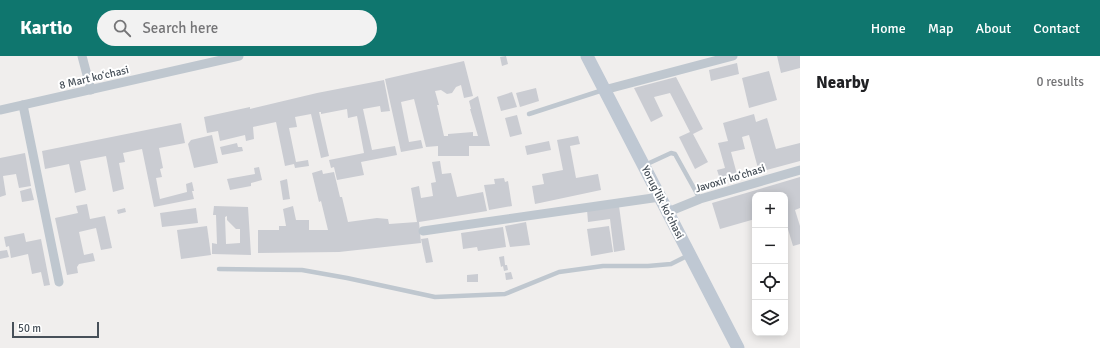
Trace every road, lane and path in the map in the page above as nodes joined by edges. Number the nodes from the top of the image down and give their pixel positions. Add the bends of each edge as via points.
1 (82, 56) edge
2 (239, 56) edge
3 (587, 56) edge
4 (733, 56) edge
5 (91, 90) junction
6 (604, 90) junction
7 (23, 105) junction
8 (0, 110) edge
9 (529, 114) dead end
10 (643, 165) junction
11 (800, 170) edge
12 (660, 197) junction
13 (700, 199) junction
14 (668, 212) junction
15 (423, 231) dead end
16 (690, 255) junction
17 (219, 269) dead end
18 (59, 282) dead end
19 (738, 348) edge

1 - 5 street
2 - 5 street, 8 Mart koʻchasi
3 - 6 main road, Yorug'lik koʻchasi
4 - 6 street
5 - 7 street, 8 Mart koʻchasi
6 - 9 lane
6 - 10 main road, Yorug'lik koʻchasi
7 - 8 street, 8 Mart koʻchasi
7 - 18 street
10 - 12 main road, Yorug'lik koʻchasi
10 - 13 lane via 671,153 675,154
11 - 13 street, Javoxir koʻchasi
12 - 14 main road, Yorug'lik koʻchasi
12 - 15 street
13 - 14 street, Javoxir koʻchasi
14 - 16 main road, Yorug'lik koʻchasi
16 - 17 lane via 671,264 603,266 560,272 505,294 434,297 302,270
16 - 19 main road, Yorug'lik koʻchasi

